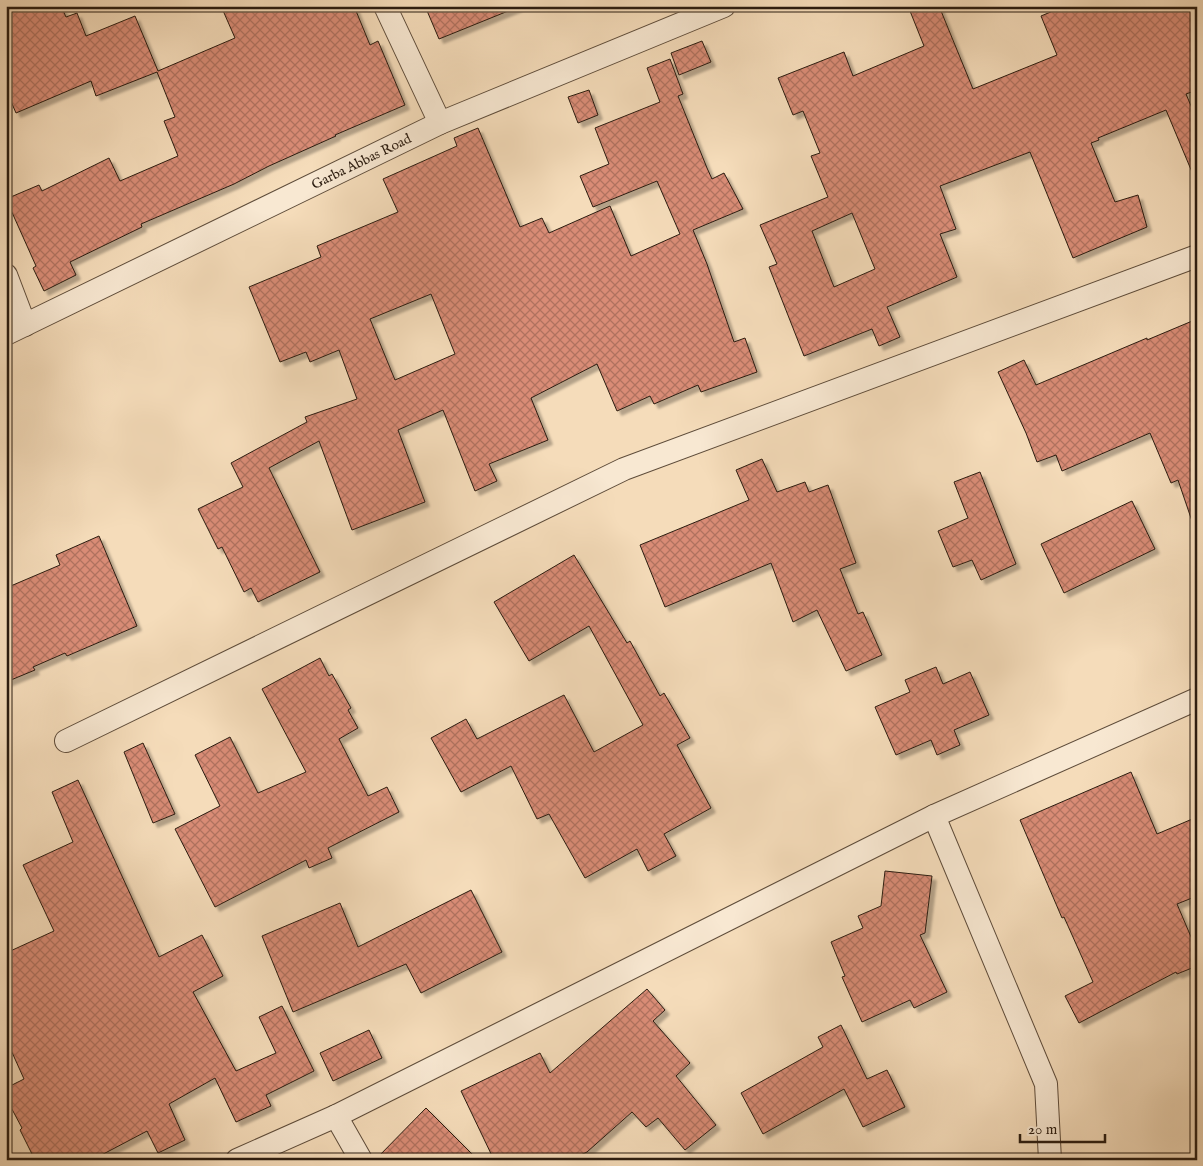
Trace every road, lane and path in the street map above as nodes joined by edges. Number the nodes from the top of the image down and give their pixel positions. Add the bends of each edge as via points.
1 (385, 6) edge
2 (724, 6) edge
3 (440, 123) junction
4 (1197, 256) edge
5 (6, 275) edge
6 (16, 329) edge
7 (1197, 699) edge
8 (66, 741) dead end
9 (934, 816) junction
10 (336, 1116) junction
11 (237, 1160) edge
12 (361, 1160) edge
13 (1050, 1160) edge

1 - 3 street
2 - 3 street, Garba Abbas Road
3 - 6 street, Garba Abbas Road
4 - 8 street via 624,469
5 - 6 street
7 - 9 street
9 - 10 street
9 - 13 street via 1046,1084
10 - 11 street
10 - 12 street

